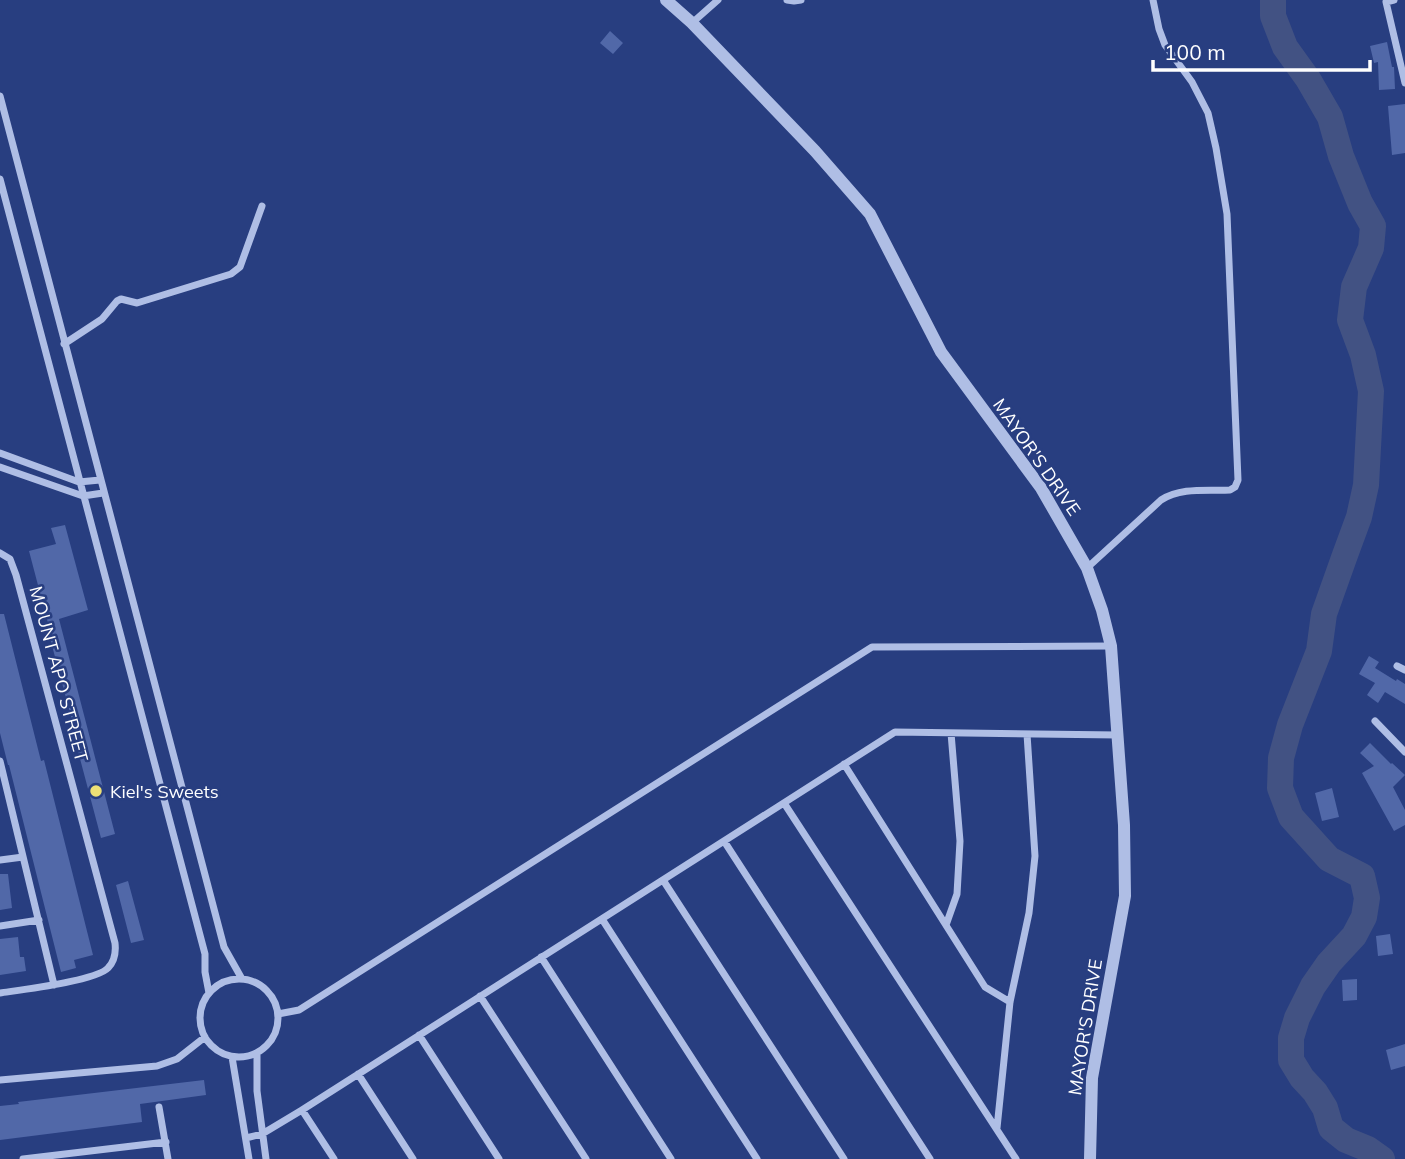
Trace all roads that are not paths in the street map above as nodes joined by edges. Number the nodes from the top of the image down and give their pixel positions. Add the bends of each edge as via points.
1 (718, 0) edge
2 (787, 0) edge
3 (801, 0) edge
4 (1153, 0) edge
5 (1394, 0) edge
6 (671, 2) edge
7 (692, 23) junction
8 (1405, 83) edge
9 (0, 96) edge
10 (0, 179) edge
11 (262, 206) dead end
12 (64, 344) junction
13 (0, 453) edge
14 (0, 467) edge
15 (100, 480) junction
16 (79, 482) junction
17 (103, 493) junction
18 (83, 496) junction
19 (0, 553) edge
20 (1087, 568) junction
21 (1111, 646) junction
22 (1397, 666) dead end
23 (1405, 670) edge
24 (1375, 721) dead end
25 (951, 733) junction
26 (1027, 734) junction
27 (1118, 735) junction
28 (1405, 752) edge
29 (0, 761) edge
30 (844, 764) junction
31 (4, 792) edge
32 (784, 803) junction
33 (724, 841) junction
34 (23, 857) junction
35 (0, 860) edge
36 (663, 880) junction
37 (602, 919) junction
38 (39, 920) junction
39 (946, 925) junction
40 (0, 926) edge
41 (541, 957) junction
42 (242, 978) junction
43 (54, 985) junction
44 (0, 993) edge
45 (209, 993) junction
46 (480, 996) junction
47 (1010, 1002) junction
48 (278, 1014) junction
49 (419, 1035) junction
50 (205, 1037) junction
51 (257, 1053) junction
52 (232, 1057) junction
53 (358, 1074) junction
54 (0, 1080) edge
55 (159, 1107) dead end
56 (302, 1110) junction
57 (997, 1129) junction
58 (262, 1134) junction
59 (246, 1138) junction
60 (166, 1142) junction
61 (96, 1155) edge
62 (23, 1159) edge
63 (168, 1159) edge
64 (248, 1159) edge
65 (266, 1159) edge
66 (334, 1159) edge
67 (413, 1159) edge
68 (499, 1159) edge
69 (586, 1159) edge
70 (671, 1159) edge
71 (757, 1159) edge
72 (844, 1159) edge
73 (930, 1159) edge
74 (1016, 1159) edge
75 (1090, 1159) edge

1 - 7 street
2 - 3 street
4 - 20 street via 1165,45 1208,113 1216,148 1227,214 1238,480 1230,490 1167,496
5 - 8 street via 1386,2
6 - 7 street, MAYOR'S DRIVE
7 - 20 street, MAYOR'S DRIVE via 870,214 941,352 1041,488
9 - 12 street
10 - 16 street
11 - 12 street via 240,267 231,274 137,303 121,299 102,319
12 - 15 street
13 - 16 street
14 - 18 street
15 - 16 street
15 - 17 street
16 - 18 street
17 - 18 street
17 - 42 street via 224,947
18 - 45 street via 205,954
19 - 43 street, MOUNT APO STREET via 10,559 16,575 115,943 108,969
20 - 21 street, MAYOR'S DRIVE
21 - 27 street, MAYOR'S DRIVE
21 - 48 street via 873,648 299,1010
22 - 23 street
24 - 28 street
25 - 26 street
25 - 30 street via 895,732
25 - 39 street via 960,841 957,894
26 - 27 street
26 - 47 street via 1035,856 1029,913
27 - 75 street, MAYOR'S DRIVE via 1125,896 1092,1078
29 - 31 street
30 - 32 street
30 - 39 street
31 - 34 street
32 - 33 street
32 - 57 street
33 - 36 street
33 - 73 street
34 - 35 street
34 - 38 street
36 - 37 street
36 - 72 street
37 - 41 street
37 - 71 street
38 - 40 street
38 - 43 street
39 - 47 street via 985,987
41 - 46 street
41 - 70 street
42 - 45 street via 229,980
42 - 48 street via 265,988
43 - 44 street
45 - 50 street via 200,1015
46 - 49 street
46 - 69 street
47 - 57 street
48 - 51 street via 275,1035
49 - 53 street
49 - 68 street
50 - 52 street via 221,1054
50 - 54 street via 177,1059 157,1066
51 - 52 street
51 - 58 street
52 - 59 street
53 - 56 street
53 - 67 street
55 - 60 street
56 - 58 street
56 - 66 street
57 - 74 street
58 - 59 street
58 - 65 street
59 - 64 street
60 - 61 street
60 - 63 street
61 - 62 street

